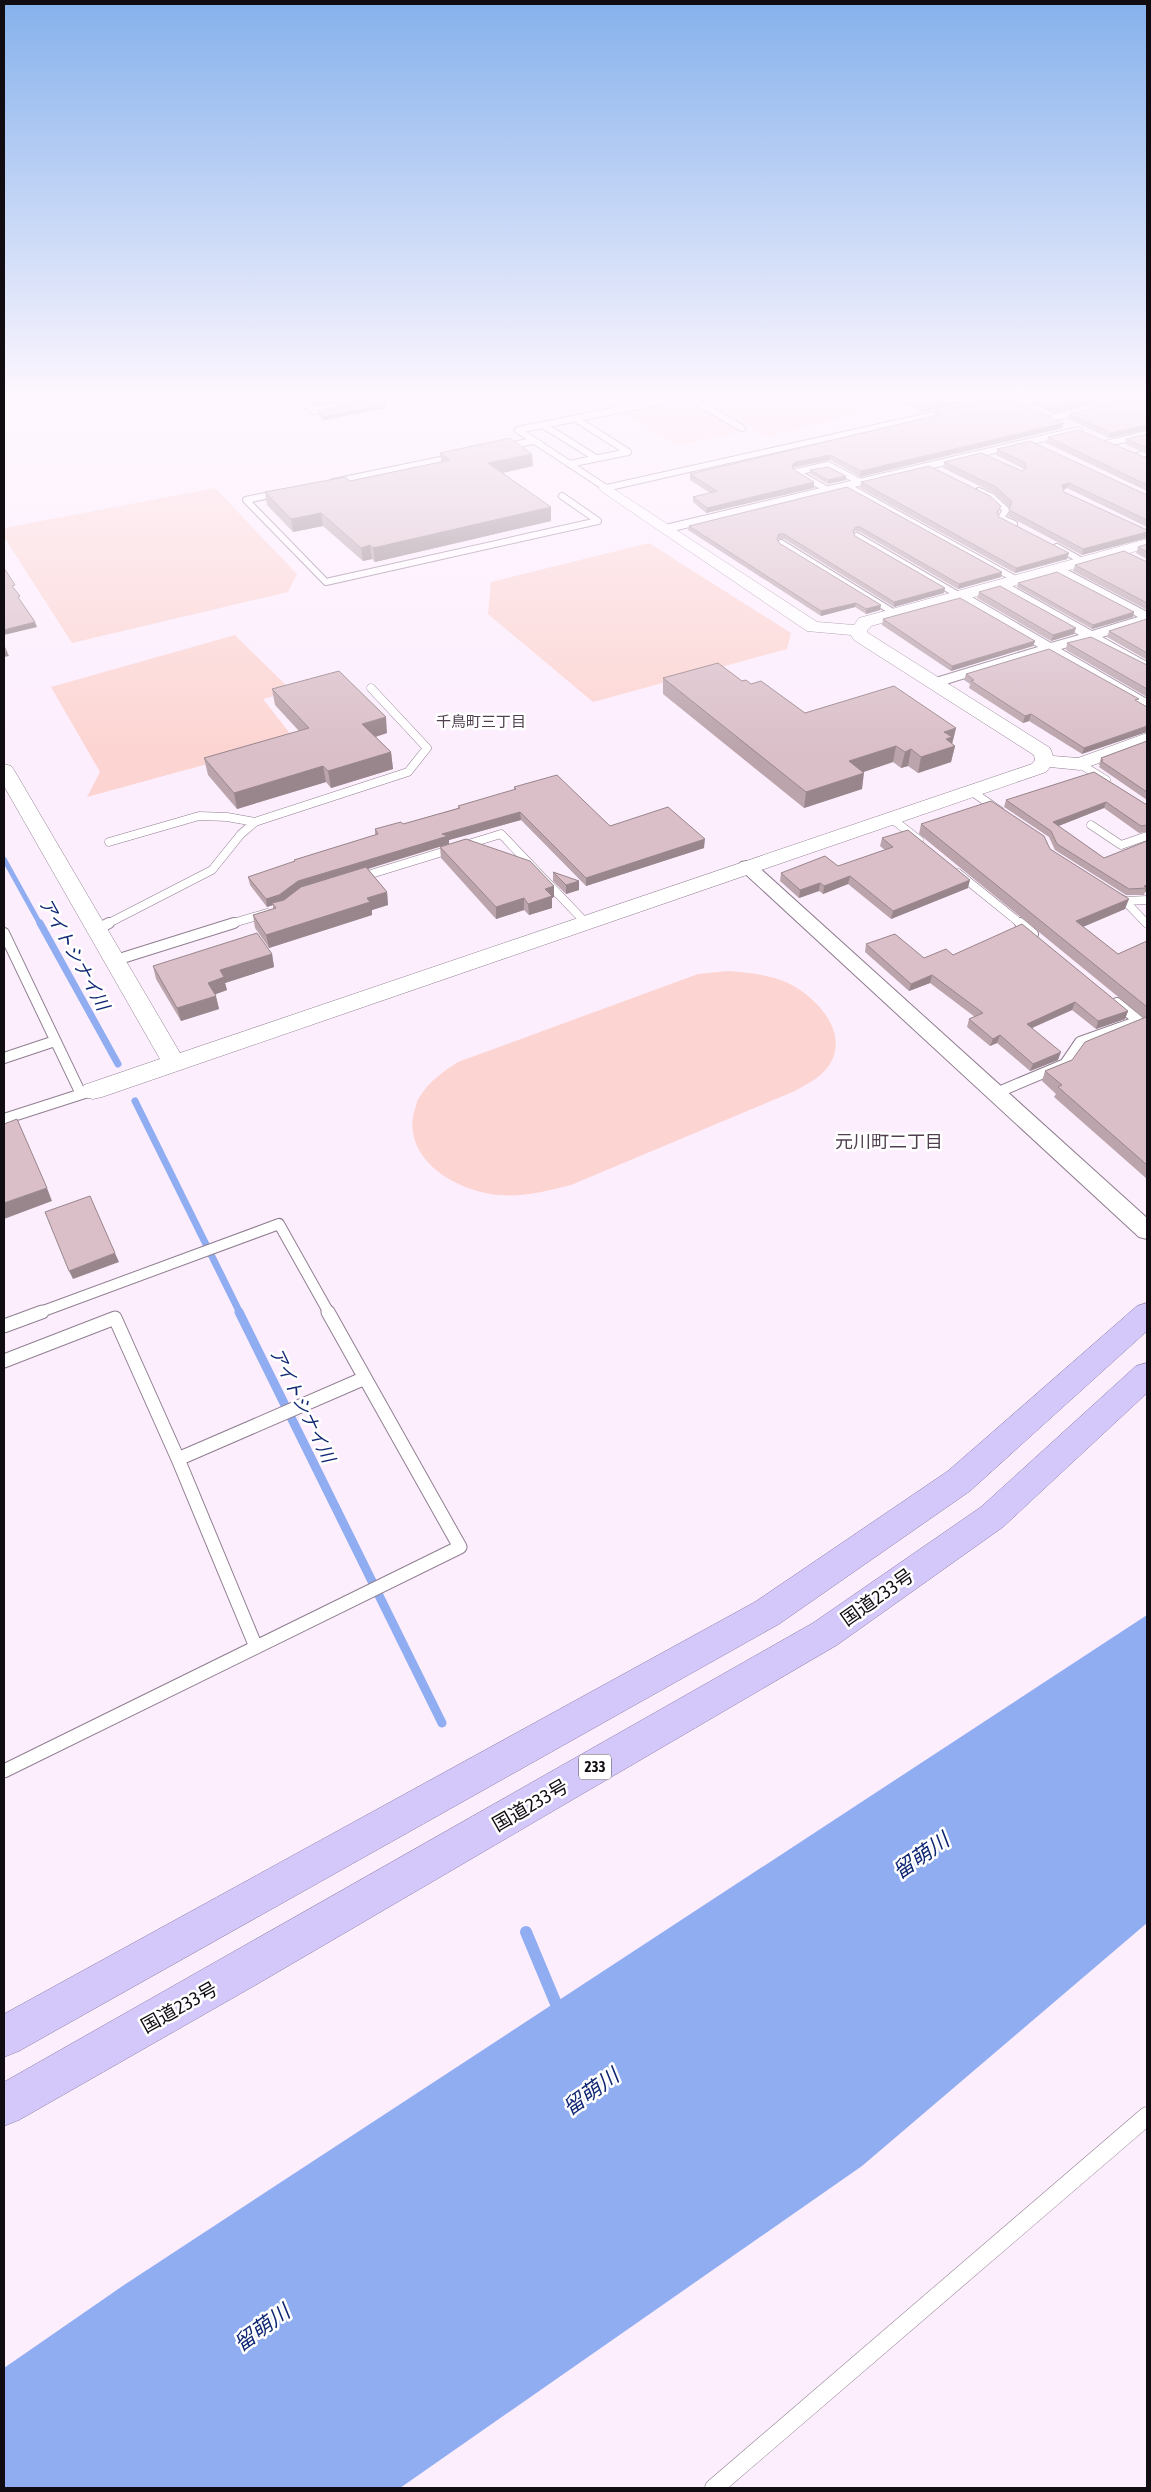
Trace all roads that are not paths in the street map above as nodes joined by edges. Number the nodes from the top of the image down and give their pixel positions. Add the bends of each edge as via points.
1 (263, 517) edge
2 (593, 517) edge
3 (648, 517) edge
4 (714, 517) edge
5 (904, 517) edge
6 (1001, 517) edge
7 (1018, 527) edge
8 (665, 529) junction
9 (857, 536) edge
10 (781, 543) edge
11 (1147, 543) edge
12 (1051, 544) edge
13 (1084, 562) junction
14 (1058, 569) junction
15 (1017, 580) junction
16 (1000, 585) junction
17 (960, 596) junction
18 (896, 614) junction
19 (1147, 618) edge
20 (858, 630) junction
21 (1091, 636) junction
22 (1051, 648) junction
23 (1147, 668) edge
24 (934, 683) junction
25 (371, 688) dead end
26 (1147, 705) edge
27 (1147, 739) edge
28 (1045, 761) junction
29 (1080, 764) junction
30 (4, 770) edge
31 (1117, 788) edge
32 (971, 791) junction
33 (1008, 816) edge
34 (891, 818) junction
35 (255, 822) junction
36 (1091, 825) dead end
37 (1147, 836) edge
38 (109, 842) dead end
39 (930, 849) edge
40 (747, 866) junction
41 (952, 868) edge
42 (348, 880) edge
43 (1108, 891) edge
44 (1147, 900) edge
45 (1125, 901) junction
46 (274, 911) edge
47 (584, 922) junction
48 (1147, 924) edge
49 (98, 929) junction
50 (4, 933) edge
51 (1044, 944) edge
52 (116, 960) junction
53 (1110, 998) edge
54 (55, 1041) junction
55 (4, 1058) edge
56 (174, 1063) junction
57 (87, 1092) junction
58 (996, 1094) junction
59 (4, 1119) edge
60 (1147, 1231) edge
61 (1147, 1314) edge
62 (4, 1326) edge
63 (4, 1361) edge
64 (1147, 1375) edge
65 (365, 1378) junction
66 (178, 1459) junction
67 (256, 1647) junction
68 (4, 1772) edge
69 (4, 2036) edge
70 (4, 2105) edge
71 (1147, 2116) edge
72 (714, 2488) edge

1 - 2 lane via 326,582 598,521
3 - 8 street
4 - 8 street
5 - 15 lane
6 - 7 lane
8 - 20 street via 813,627
9 - 17 lane
10 - 18 lane
11 - 13 street via 1126,553
12 - 13 lane
13 - 14 street
14 - 15 street
14 - 19 street
15 - 16 street
16 - 17 street
16 - 21 street
17 - 18 street
17 - 22 street
18 - 20 street via 865,622
19 - 21 street
20 - 24 street via 860,636
21 - 22 street
21 - 23 street
22 - 24 street
22 - 26 street
24 - 28 street via 1043,752
25 - 35 lane via 427,748 408,772
27 - 29 street
28 - 29 street
28 - 32 street via 1039,768
29 - 31 lane
30 - 49 street
32 - 33 lane
32 - 34 street
34 - 39 lane
34 - 40 street
35 - 38 lane via 199,816
35 - 49 lane via 212,870
36 - 37 lane via 1121,845
40 - 47 street
40 - 58 street
41 - 51 lane
42 - 47 lane via 501,834
43 - 45 lane
44 - 45 lane
45 - 48 lane
46 - 52 lane
47 - 56 street
49 - 52 street
50 - 54 lane
52 - 56 street
53 - 58 lane via 1139,1021 1080,1042 1065,1064
54 - 55 lane
54 - 57 lane
56 - 57 street
57 - 59 lane
58 - 60 street
61 - 69 highway via 959,1481 767,1613
62 - 65 lane via 279,1224
63 - 66 lane via 115,1318
64 - 70 highway, 国道233号 / 233 via 992,1517 825,1634
65 - 66 lane
65 - 67 lane via 460,1547
66 - 67 lane
67 - 68 lane
71 - 72 lane

